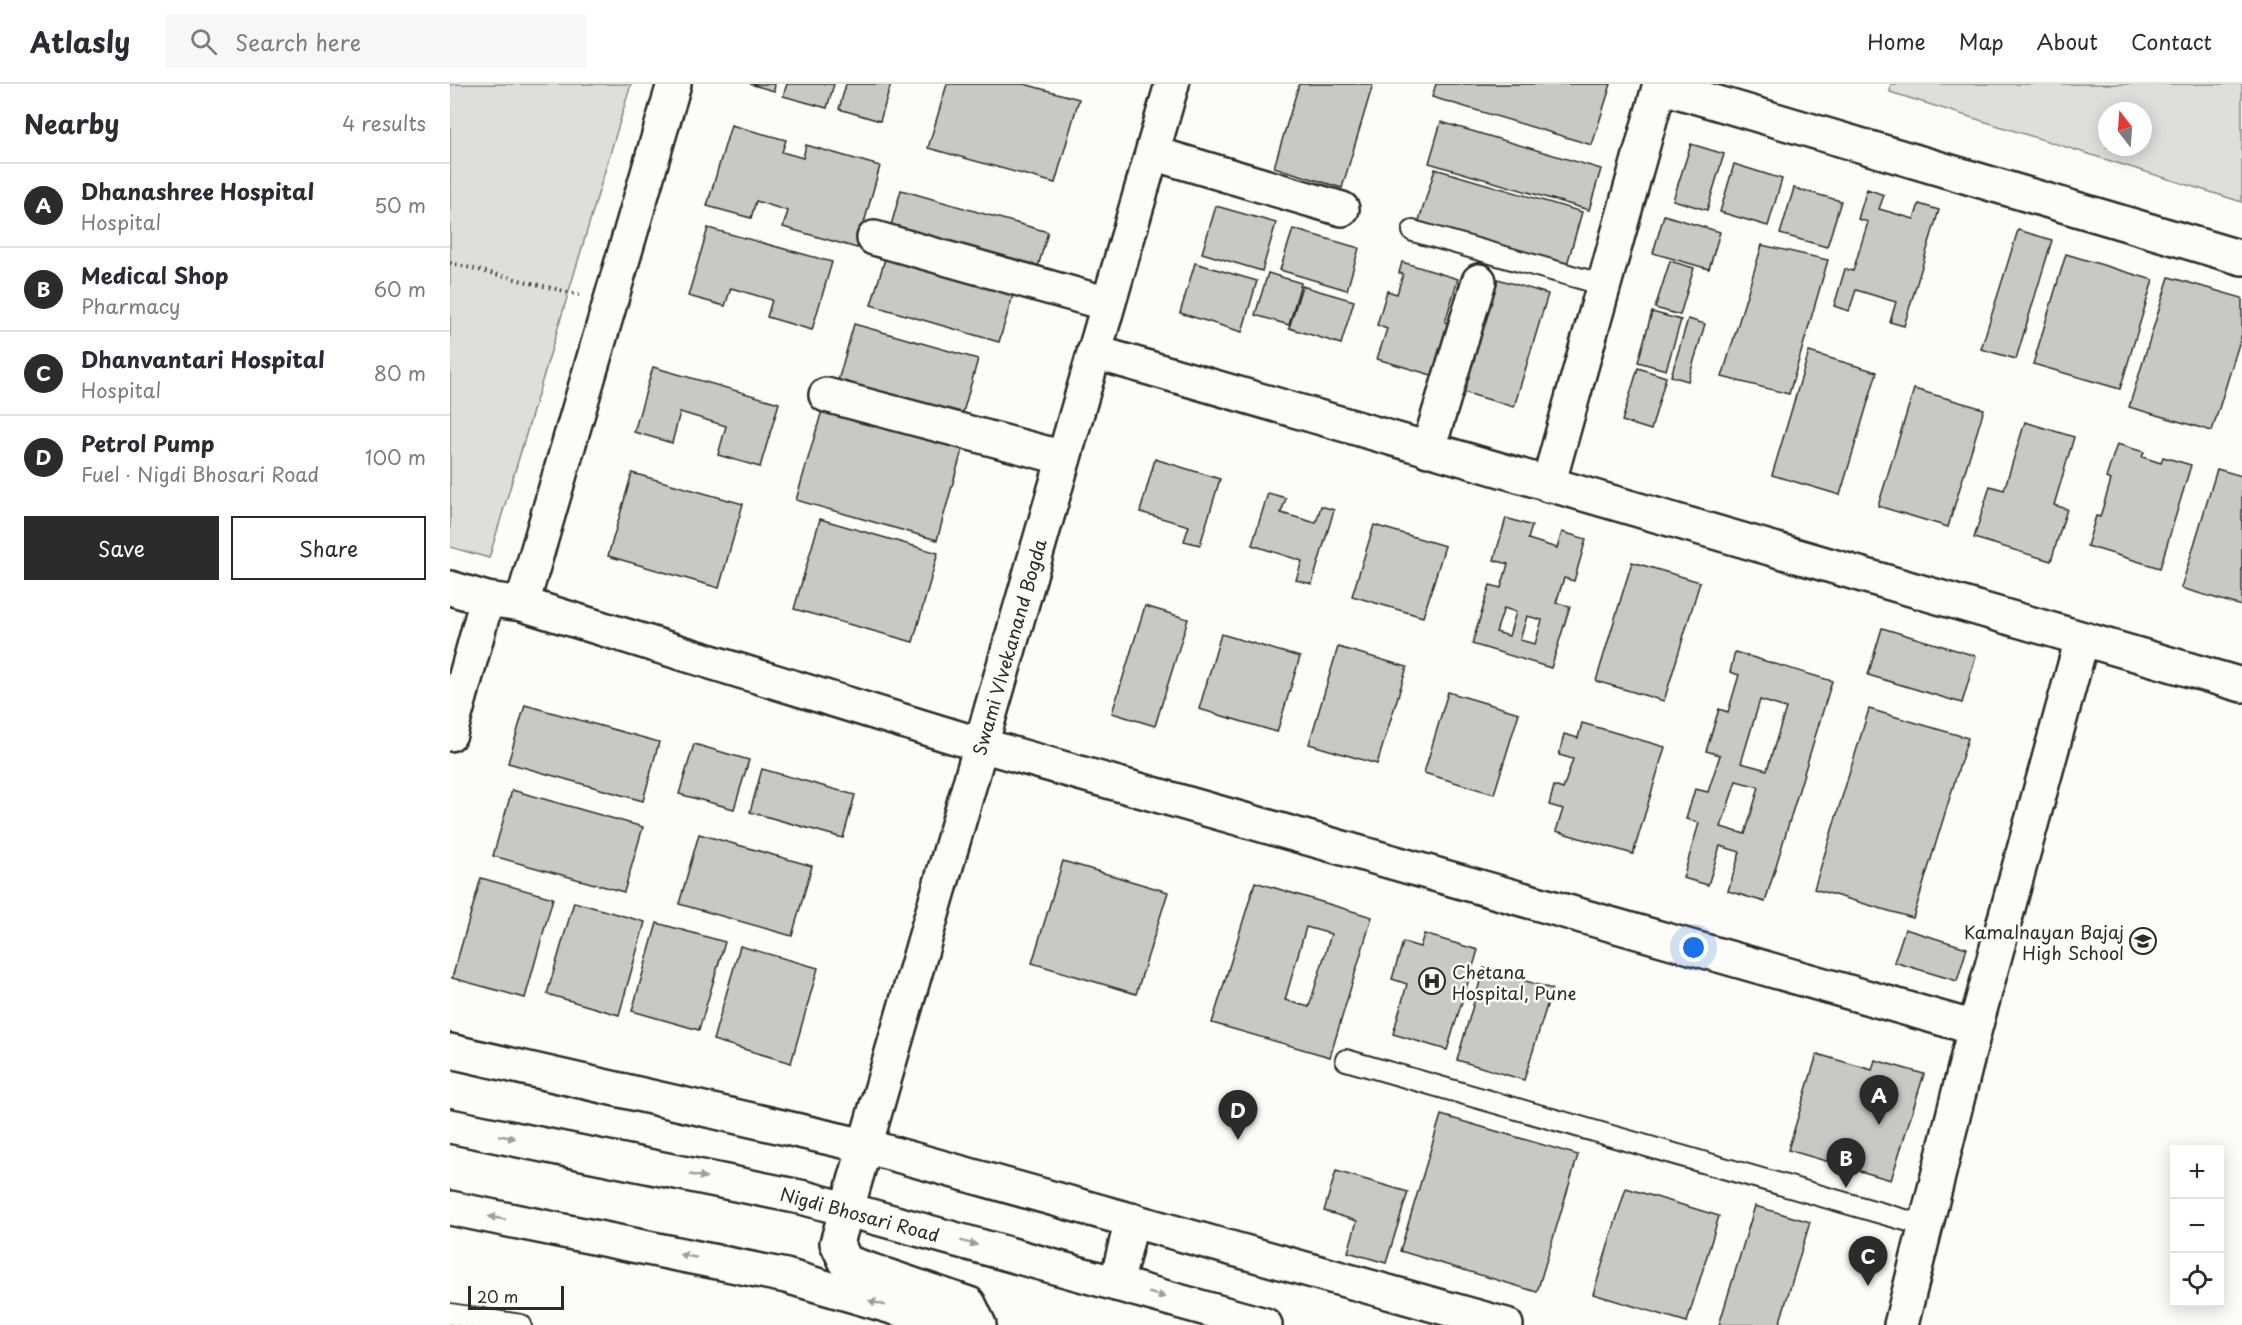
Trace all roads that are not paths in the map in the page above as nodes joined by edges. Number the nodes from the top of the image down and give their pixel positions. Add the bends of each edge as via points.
1 (674, 84) edge
2 (1172, 84) edge
3 (1660, 85) edge
4 (1152, 153) junction
5 (1342, 209) dead end
6 (1413, 231) dead end
7 (874, 238) dead end
8 (2242, 258) edge
9 (1479, 281) dead end
10 (1604, 285) junction
11 (1108, 304) junction
12 (1094, 352) junction
13 (826, 395) dead end
14 (1428, 450) junction
15 (1064, 458) junction
16 (1548, 485) junction
17 (450, 588) edge
18 (487, 599) junction
19 (522, 604) junction
20 (2082, 639) junction
21 (2242, 685) edge
22 (450, 734) edge
23 (981, 745) junction
24 (1975, 1028) junction
25 (450, 1051) edge
26 (1346, 1060) dead end
27 (450, 1126) edge
28 (865, 1146) junction
29 (450, 1208) edge
30 (847, 1209) junction
31 (1132, 1220) junction
32 (1926, 1226) junction
33 (1116, 1284) junction
34 (450, 1314) edge
35 (521, 1325) edge
36 (954, 1325) edge
37 (979, 1325) edge
38 (1265, 1325) edge
39 (1506, 1325) edge
40 (1901, 1325) edge

1 - 19 street
2 - 4 street, Swami VIvekanand Bogda
3 - 8 street
3 - 10 street
4 - 5 street
4 - 11 street, Swami VIvekanand Bogda
6 - 10 lane
7 - 11 street
9 - 14 street
10 - 16 street
11 - 12 street, Swami VIvekanand Bogda
12 - 14 street
12 - 15 street, Swami VIvekanand Bogda
13 - 15 street
14 - 16 street
15 - 23 street, Swami VIvekanand Bogda
16 - 20 street
17 - 18 street
18 - 19 street
18 - 22 street
19 - 23 street
20 - 21 street
20 - 24 street
23 - 24 street
23 - 28 street, Swami VIvekanand Bogda
24 - 32 street
25 - 28 street
26 - 32 lane
27 -> 30 street, Nigdi Bhosari Road
28 - 30 street, Swami VIvekanand Bogda
28 - 31 street
36 -> 29 street via 786,1276
30 -> 33 street, Nigdi Bhosari Road
30 - 37 street, Swami VIvekanand Bogda via 837,1243 846,1262 969,1304
31 - 33 street
31 - 39 street
32 - 40 street
33 -> 38 street, Nigdi Bhosari Road
34 - 35 lane

